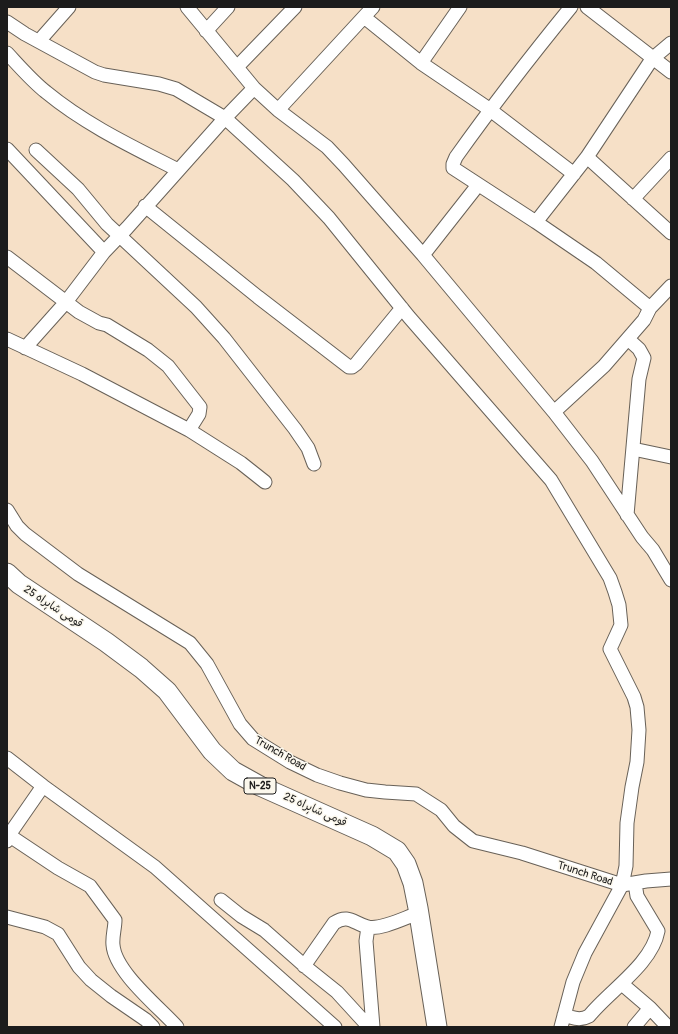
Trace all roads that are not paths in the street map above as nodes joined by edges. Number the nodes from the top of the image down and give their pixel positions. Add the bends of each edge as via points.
1 (69, 7) edge
2 (187, 7) edge
3 (228, 7) edge
4 (295, 7) edge
5 (373, 7) edge
6 (460, 7) edge
7 (571, 7) edge
8 (588, 7) edge
9 (364, 17) junction
10 (7, 22) edge
11 (206, 31) junction
12 (38, 41) junction
13 (671, 43) edge
14 (7, 53) edge
15 (652, 59) junction
16 (421, 64) junction
17 (237, 68) junction
18 (671, 72) edge
19 (254, 88) junction
20 (278, 110) junction
21 (490, 110) junction
22 (225, 118) junction
23 (7, 149) edge
24 (36, 150) dead end
25 (587, 157) junction
26 (671, 158) edge
27 (178, 170) junction
28 (574, 174) junction
29 (478, 185) junction
30 (633, 199) junction
31 (145, 206) junction
32 (536, 222) junction
33 (671, 233) edge
34 (118, 236) junction
35 (104, 252) junction
36 (423, 255) junction
37 (7, 257) edge
38 (671, 286) edge
39 (66, 302) junction
40 (402, 308) junction
41 (650, 308) junction
42 (7, 339) edge
43 (628, 339) junction
44 (25, 348) junction
45 (554, 412) junction
46 (189, 430) junction
47 (633, 449) junction
48 (671, 457) edge
49 (314, 464) dead end
50 (265, 482) dead end
51 (7, 510) edge
52 (627, 515) junction
53 (7, 573) edge
54 (671, 580) edge
55 (7, 758) edge
56 (43, 786) junction
57 (8, 837) edge
58 (671, 879) edge
59 (635, 883) junction
60 (622, 885) junction
61 (221, 900) dead end
62 (419, 912) junction
63 (7, 917) edge
64 (368, 927) junction
65 (304, 966) junction
66 (622, 984) junction
67 (650, 1008) junction
68 (562, 1021) edge
69 (664, 1025) edge
70 (153, 1027) edge
71 (177, 1027) edge
72 (335, 1027) edge
73 (369, 1027) edge
74 (373, 1027) edge
75 (437, 1027) edge
76 (634, 1027) edge

1 - 12 street
2 - 11 street
3 - 11 street
4 - 17 street
5 - 9 street
6 - 16 street
7 - 21 street
8 - 15 street
9 - 16 street
9 - 20 street
10 - 12 street
11 - 17 street
12 - 22 street via 100,73 159,84 176,90
13 - 15 street
14 - 27 street via 33,81 87,122
15 - 18 street
15 - 25 street
16 - 21 street
17 - 19 street
19 - 20 street
19 - 22 street
20 - 36 street via 327,147
21 - 28 street
21 - 29 street via 453,164 453,168
22 - 27 street
22 - 40 street via 314,201
23 - 35 street
24 - 34 street via 78,188
25 - 28 street
25 - 30 street
26 - 30 street
27 - 31 street
28 - 32 street
29 - 32 street
29 - 36 street
30 - 33 street
31 - 34 street
31 - 40 street via 349,368 356,364
32 - 41 street via 596,263
34 - 35 street
34 - 49 street via 196,307 224,338 295,429 308,448
35 - 39 street
36 - 45 street
37 - 39 street
38 - 41 street
39 - 44 street
39 - 46 street via 79,312 107,325 148,350 168,366 201,410
40 - 60 street via 551,480 616,592 621,625 610,649 634,697 639,730
41 - 43 street via 644,320
42 - 44 street
43 - 45 street via 604,366
43 - 47 street via 644,358 639,379
44 - 46 street via 94,380
45 - 52 street via 592,461
46 - 50 street via 241,463
47 - 48 street
47 - 52 street
51 - 60 street, Trunch Road via 25,534 78,574 190,643 207,664 246,733 290,762 317,775 366,790 416,794 441,810 454,826 472,841 522,853
52 - 54 street
53 - 62 highway, قومی شاہراہ 25 / N-25 via 19,584 141,668 167,691 212,751 233,771 260,786 372,836 397,851 406,864 413,883
55 - 56 street
56 - 57 street
56 - 72 street via 155,867
57 - 71 street via 90,886 116,920 112,944 128,976
58 - 59 street
59 - 60 street
59 - 66 street via 637,896 658,932 651,950
60 - 68 street via 585,953 571,988
61 - 65 street via 264,930
62 - 64 street via 377,928
62 - 75 highway, قومی شاہراہ 25 / N-25
63 - 70 street via 45,927 58,934 79,967 91,980
64 - 65 street via 345,918 338,920
64 - 74 street via 366,941
65 - 73 street via 337,992
66 - 67 street
66 - 68 street via 589,1016 584,1019
67 - 69 street
67 - 76 street

